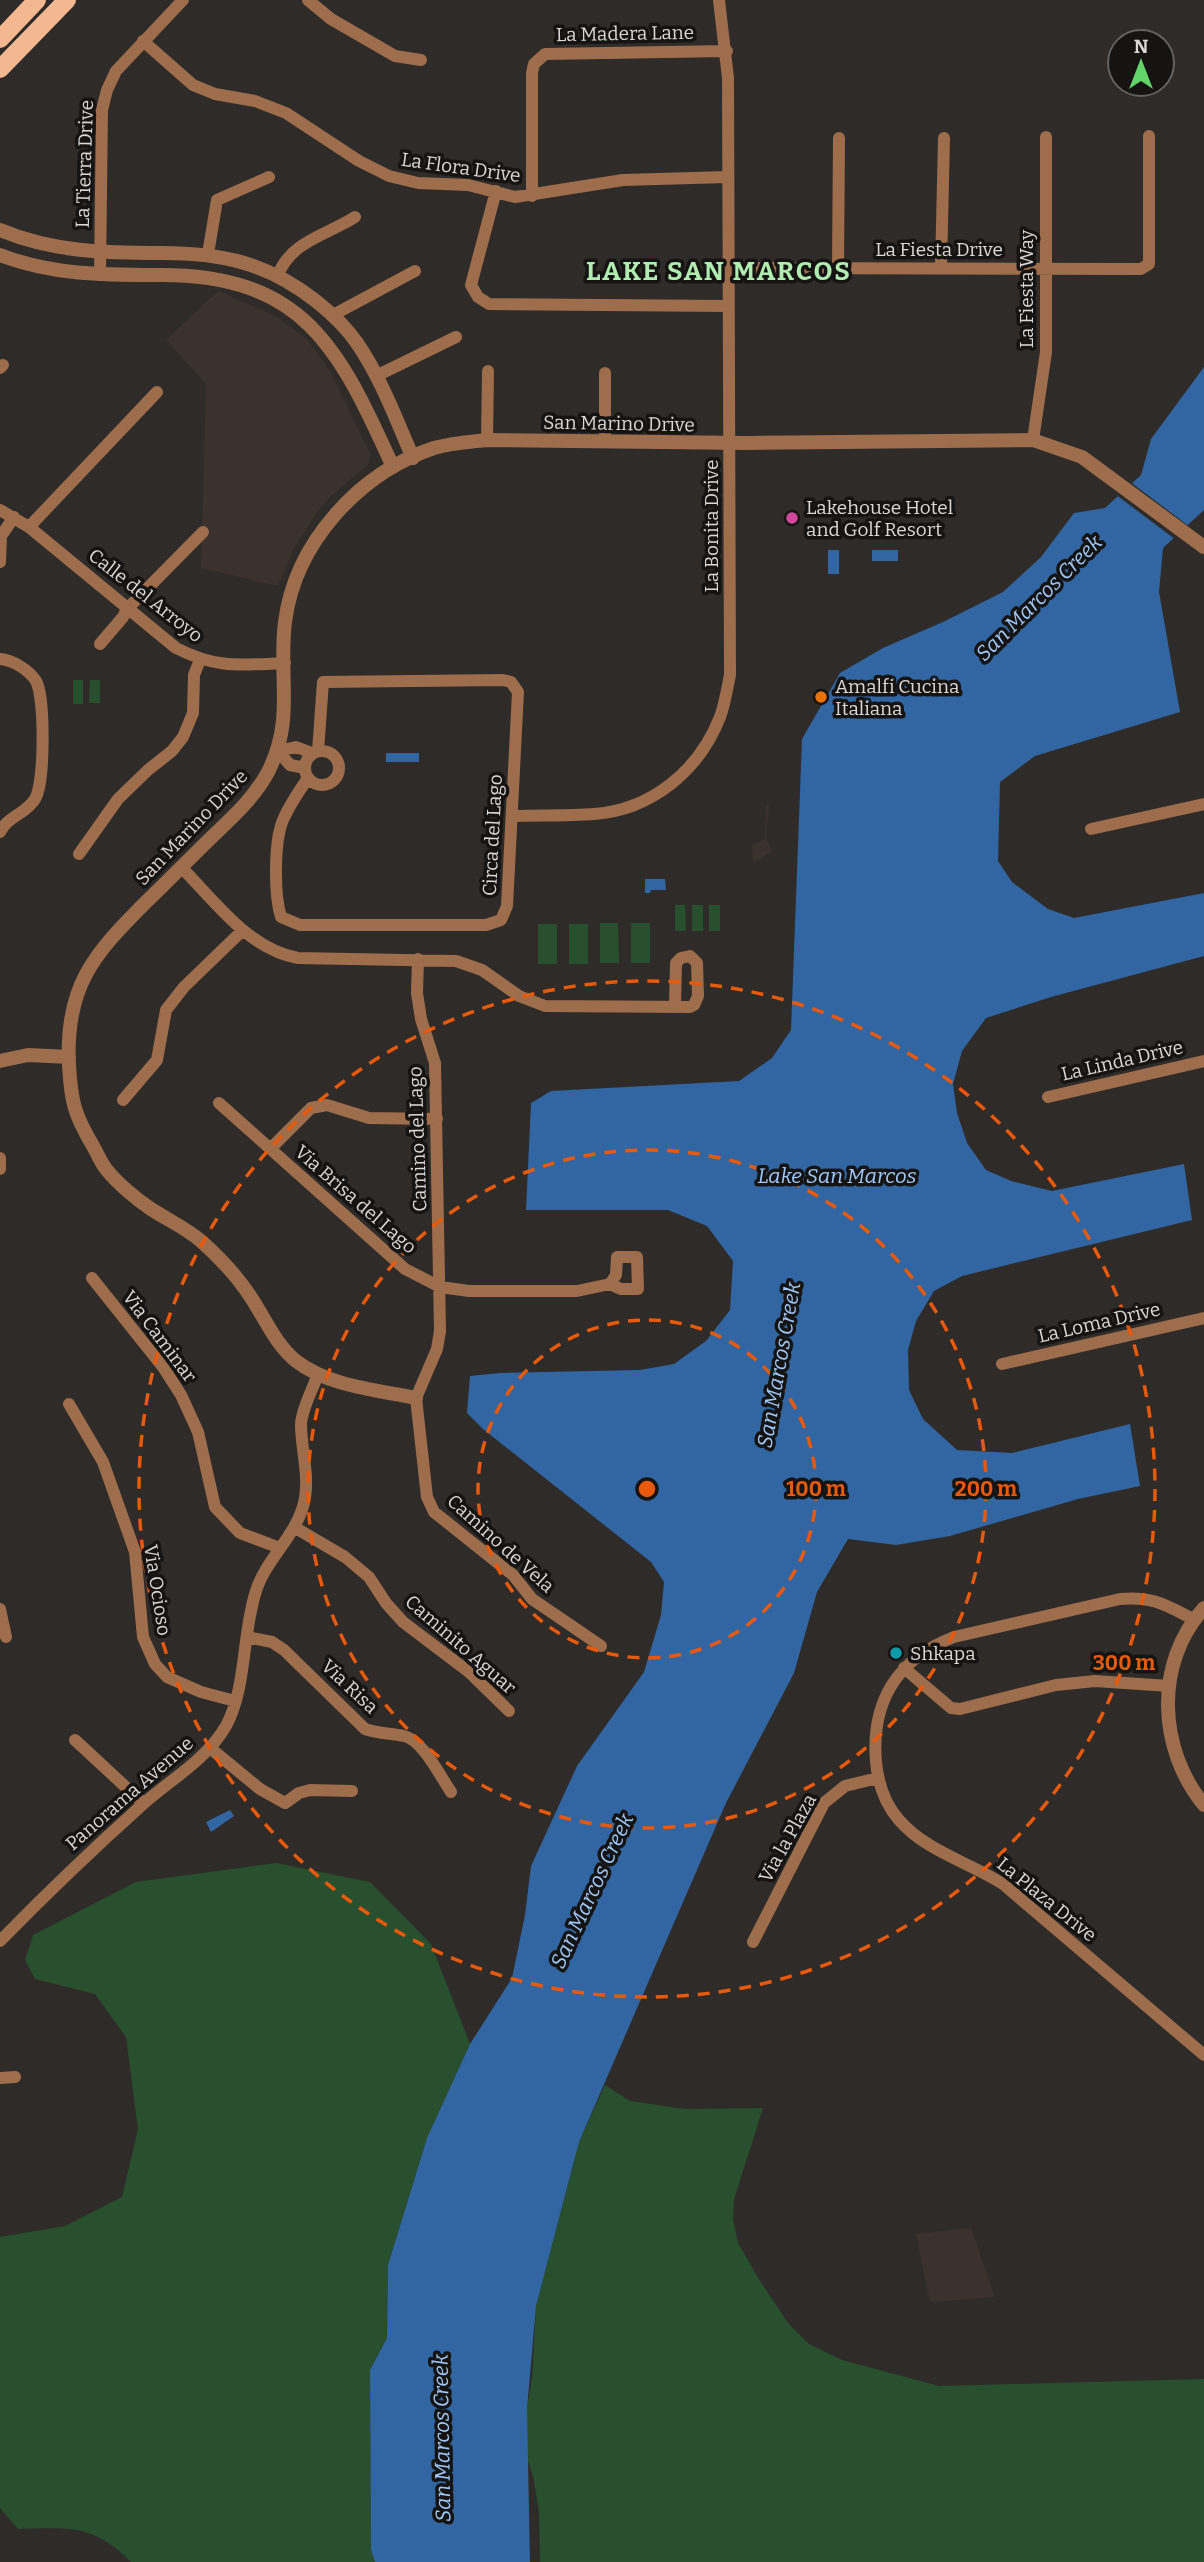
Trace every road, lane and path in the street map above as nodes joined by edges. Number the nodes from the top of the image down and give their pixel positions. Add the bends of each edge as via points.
1 (37, 0) edge
2 (66, 0) edge
3 (183, 0) edge
4 (308, 0) edge
5 (720, 0) edge
6 (0, 39) edge
7 (144, 41) junction
8 (727, 51) junction
9 (421, 60) dead end
10 (0, 69) edge
11 (1149, 136) dead end
12 (1046, 137) dead end
13 (839, 138) dead end
14 (944, 138) dead end
15 (269, 177) dead end
16 (727, 177) junction
17 (496, 191) junction
18 (531, 196) junction
19 (355, 217) dead end
20 (0, 230) edge
21 (100, 252) junction
22 (208, 254) junction
23 (0, 256) edge
24 (728, 268) junction
25 (838, 268) junction
26 (941, 268) junction
27 (1045, 268) junction
28 (415, 271) dead end
29 (100, 275) junction
30 (278, 275) junction
31 (728, 306) junction
32 (333, 315) junction
33 (456, 337) dead end
34 (488, 371) dead end
35 (605, 373) dead end
36 (376, 376) junction
37 (157, 392) dead end
38 (487, 440) junction
39 (1033, 440) junction
40 (605, 442) junction
41 (730, 443) junction
42 (413, 458) junction
43 (393, 467) junction
44 (0, 510) edge
45 (14, 517) junction
46 (29, 527) junction
47 (202, 532) dead end
48 (1204, 547) edge
49 (0, 562) edge
50 (127, 609) junction
51 (100, 644) dead end
52 (0, 659) edge
53 (200, 660) junction
54 (285, 663) junction
55 (278, 751) junction
56 (315, 752) junction
57 (306, 773) junction
58 (1204, 804) edge
59 (512, 816) junction
60 (1091, 829) dead end
61 (0, 832) edge
62 (79, 854) dead end
63 (181, 867) junction
64 (243, 930) junction
65 (418, 959) junction
66 (675, 1006) dead end
67 (69, 1056) junction
68 (0, 1061) edge
69 (1204, 1061) edge
70 (1048, 1097) dead end
71 (123, 1100) dead end
72 (219, 1103) dead end
73 (438, 1119) junction
74 (270, 1149) junction
75 (0, 1158) edge
76 (0, 1169) edge
77 (92, 1278) dead end
78 (610, 1284) dead end
79 (440, 1287) junction
80 (1204, 1318) edge
81 (1002, 1364) dead end
82 (318, 1374) junction
83 (416, 1398) junction
84 (69, 1404) dead end
85 (294, 1527) junction
86 (280, 1548) junction
87 (1204, 1608) edge
88 (0, 1609) edge
89 (1193, 1619) junction
90 (6, 1637) dead end
91 (247, 1637) junction
92 (601, 1646) dead end
93 (904, 1668) junction
94 (1169, 1686) junction
95 (235, 1701) junction
96 (509, 1711) dead end
97 (75, 1740) dead end
98 (210, 1748) junction
99 (877, 1779) junction
100 (352, 1791) dead end
101 (451, 1792) dead end
102 (144, 1804) junction
103 (1204, 1805) edge
104 (0, 1941) edge
105 (753, 1942) dead end
106 (1204, 2055) edge
107 (15, 2077) dead end
108 (0, 2078) edge

1 - 6 main road
2 - 10 main road
3 - 7 street, La Tierra Drive
4 - 9 street via 331,19 395,56
5 - 8 street, La Bonita Drive
7 - 17 street, La Flora Drive via 193,85 286,113 389,176
7 - 21 street, La Tierra Drive via 116,71 102,110
8 - 16 street, La Bonita Drive
8 - 18 street, La Madera Lane via 545,54 531,73
11 - 27 street, La Fiesta Drive via 1149,264 1141,269
12 - 27 street, La Fiesta Way
13 - 25 street
14 - 26 street
15 - 22 street via 217,200
16 - 18 street, La Flora Drive via 623,180
16 - 24 street, La Bonita Drive
17 - 18 street, La Flora Drive
17 - 31 street via 471,285 489,304
19 - 30 street via 300,246 283,262
20 - 21 street via 52,247
21 - 22 street
21 - 29 street, La Tierra Drive
22 - 30 street
23 - 29 street via 50,270
24 - 25 street, La Fiesta Drive
24 - 31 street, La Bonita Drive
25 - 26 street, La Fiesta Drive
26 - 27 street, La Fiesta Drive
27 - 39 street, La Fiesta Way via 1046,352
28 - 32 street
29 - 43 street via 200,275 236,283 282,303 322,338 342,363
30 - 32 street
31 - 41 street, La Bonita Drive
32 - 36 street via 356,341
33 - 36 street
34 - 38 street
35 - 40 street
36 - 42 street
37 - 46 street
38 - 40 street, San Marino Drive
38 - 42 street, San Marino Drive via 435,448
39 - 41 street, San Marino Drive
39 - 48 street, San Marino Drive via 1082,457
40 - 41 street, San Marino Drive
41 - 59 street, La Bonita Drive via 730,675 720,718 703,750 664,791 630,808 596,814
42 - 43 street, San Marino Drive
43 - 54 street, San Marino Drive via 335,514 312,548 288,606
44 - 45 street, Calle del Arroyo
45 - 46 street, Calle del Arroyo
45 - 49 street via 1,536
46 - 50 street, Calle del Arroyo
47 - 50 street
50 - 51 street
50 - 53 street, Calle del Arroyo via 176,648
52 - 61 street via 18,665 36,681 41,696 41,760 34,799 5,821
53 - 54 street, Calle del Arroyo via 233,665
53 - 62 street via 194,675 193,713 183,737 118,799
54 - 55 street, San Marino Drive via 284,723
55 - 56 street via 296,747
55 - 57 street via 290,765
55 - 63 street, San Marino Drive via 240,809
56 - 57 street, Circa del Lago via 305,762
56 - 57 street via 333,755 338,771 323,785 312,782
56 - 59 street, Circa del Lago via 323,682 511,682 518,692
57 - 59 street, Circa del Lago via 278,834 277,905 281,917 300,925 486,925 502,920 508,906
58 - 60 street
63 - 64 street
63 - 67 street, San Marino Drive via 93,959 72,1009
64 - 65 street via 283,956
64 - 71 street via 166,1010 157,1060
65 - 66 street via 456,961 482,970 520,996 545,1006
65 - 73 street, Camino del Lago via 417,993 435,1063
67 - 68 street via 28,1055
67 - 82 street, San Marino Drive via 72,1104 106,1169 148,1207 201,1241 250,1295 281,1347
69 - 70 street, La Linda Drive
72 - 74 street, Via Brisa del Lago
73 - 74 street via 369,1118 327,1105 311,1108
73 - 79 street, Camino del Lago
74 - 79 street, Via Brisa del Lago via 405,1269
75 - 76 street
77 - 86 street, Via Caminar via 181,1395 198,1432 215,1507 240,1533
78 - 79 street, Via Brisa del Lago via 577,1292 469,1292
79 - 83 street, Camino del Lago via 438,1349
80 - 81 street, La Loma Drive
82 - 83 street, San Marino Drive
82 - 85 street, Panorama Avenue via 301,1422 305,1500
83 - 92 street, Camino de Vela via 427,1497 434,1512 513,1575 532,1599
84 - 95 street, Via Ocioso via 103,1462 135,1552 144,1637 155,1664 167,1678
85 - 86 street, Panorama Avenue
85 - 96 street, Caminito Aguar via 369,1577 402,1622 469,1672
86 - 91 street, Panorama Avenue via 256,1591
87 - 89 street
88 - 90 street
89 - 93 street, La Plaza Drive via 1158,1601 1120,1599 954,1637
89 - 94 street via 1170,1668
91 - 95 street, Panorama Avenue
91 - 101 street, Via Risa via 272,1642 284,1650 365,1729 406,1736 418,1743
93 - 94 street via 951,1708 960,1709 1056,1685 1095,1681
93 - 99 street, La Plaza Drive via 880,1708 874,1738
94 - 103 street via 1173,1745 1191,1789
95 - 98 street, Panorama Avenue via 227,1725
97 - 102 street
98 - 100 street via 285,1803 310,1790
98 - 102 street, Panorama Avenue
99 - 105 street, Via la Plaza via 845,1786 824,1804
99 - 106 street, La Plaza Drive via 900,1822 929,1846 1003,1884
102 - 104 street, Panorama Avenue
107 - 108 street

